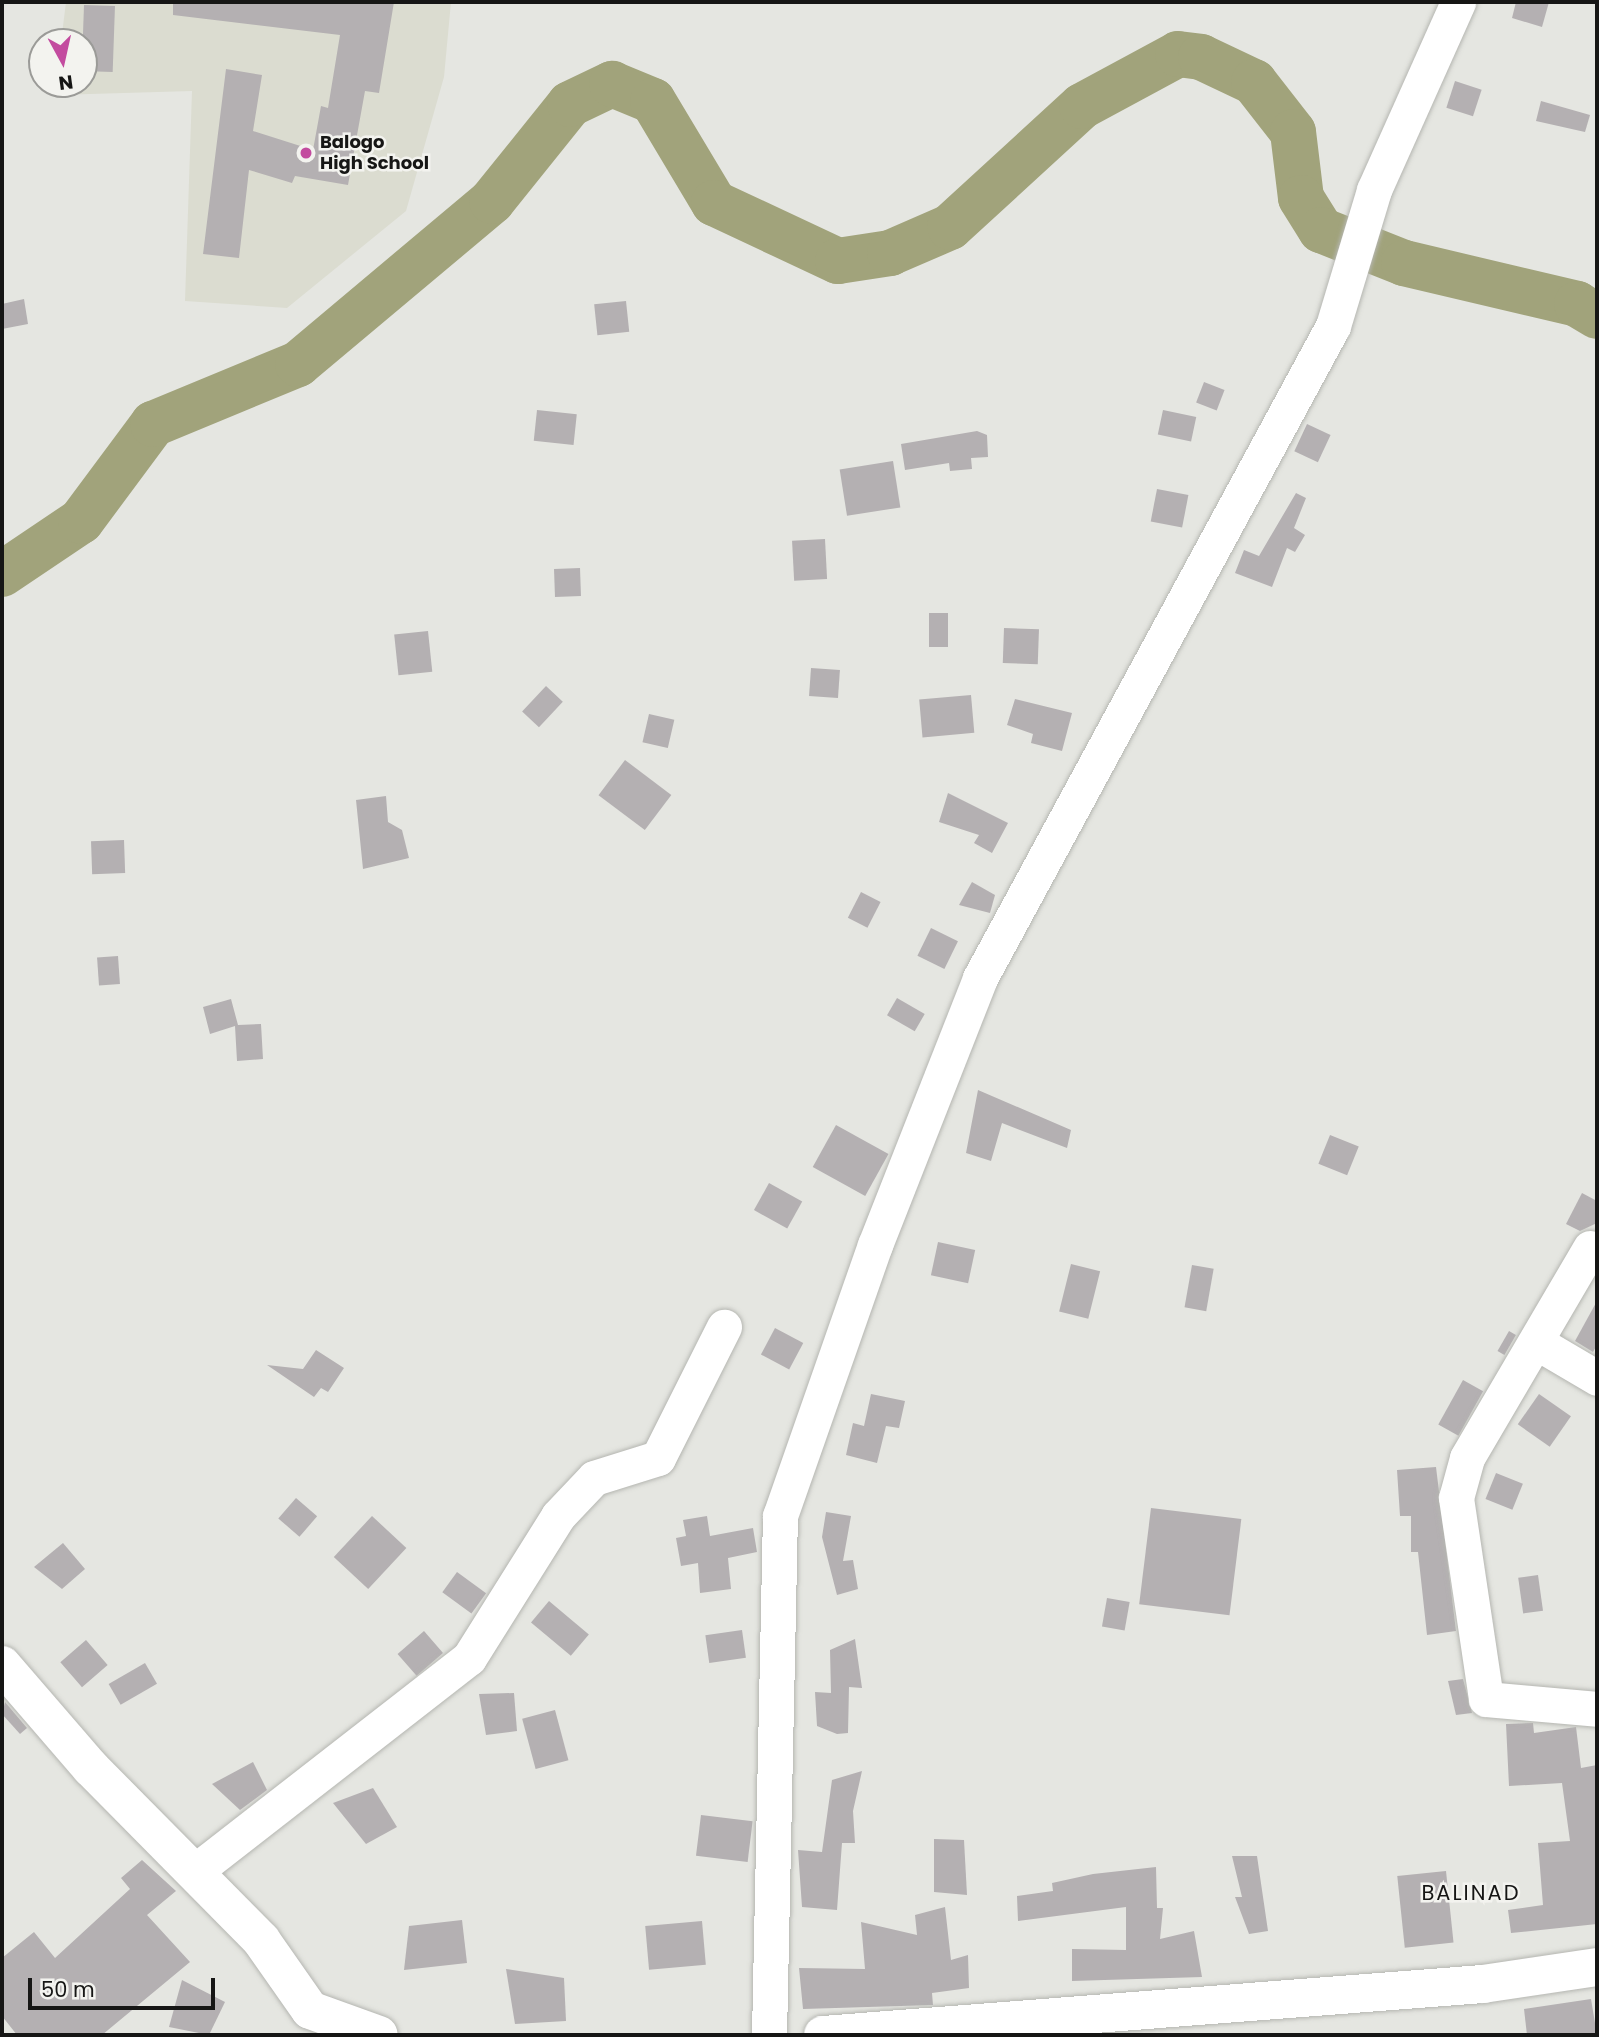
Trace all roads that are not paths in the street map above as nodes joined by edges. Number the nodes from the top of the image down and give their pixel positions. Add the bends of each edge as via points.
1 (1458, 2) edge
2 (1590, 1248) dead end
3 (724, 1327) dead end
4 (1535, 1342) junction
5 (1597, 1378) edge
6 (2, 1665) edge
7 (1597, 1709) edge
8 (194, 1872) junction
9 (1597, 1967) edge
10 (379, 2035) edge
11 (769, 2035) edge
12 (842, 2035) edge

1 - 11 street via 1374,190 1334,326 980,978 875,1245 780,1516
2 - 4 street
3 - 8 street via 659,1458 594,1478 576,1497 469,1658
4 - 5 street
4 - 7 street via 1467,1458 1456,1499 1486,1699 1497,1704
6 - 8 main road
8 - 10 main road via 261,1940 310,2010
9 - 12 main road via 1483,1984

